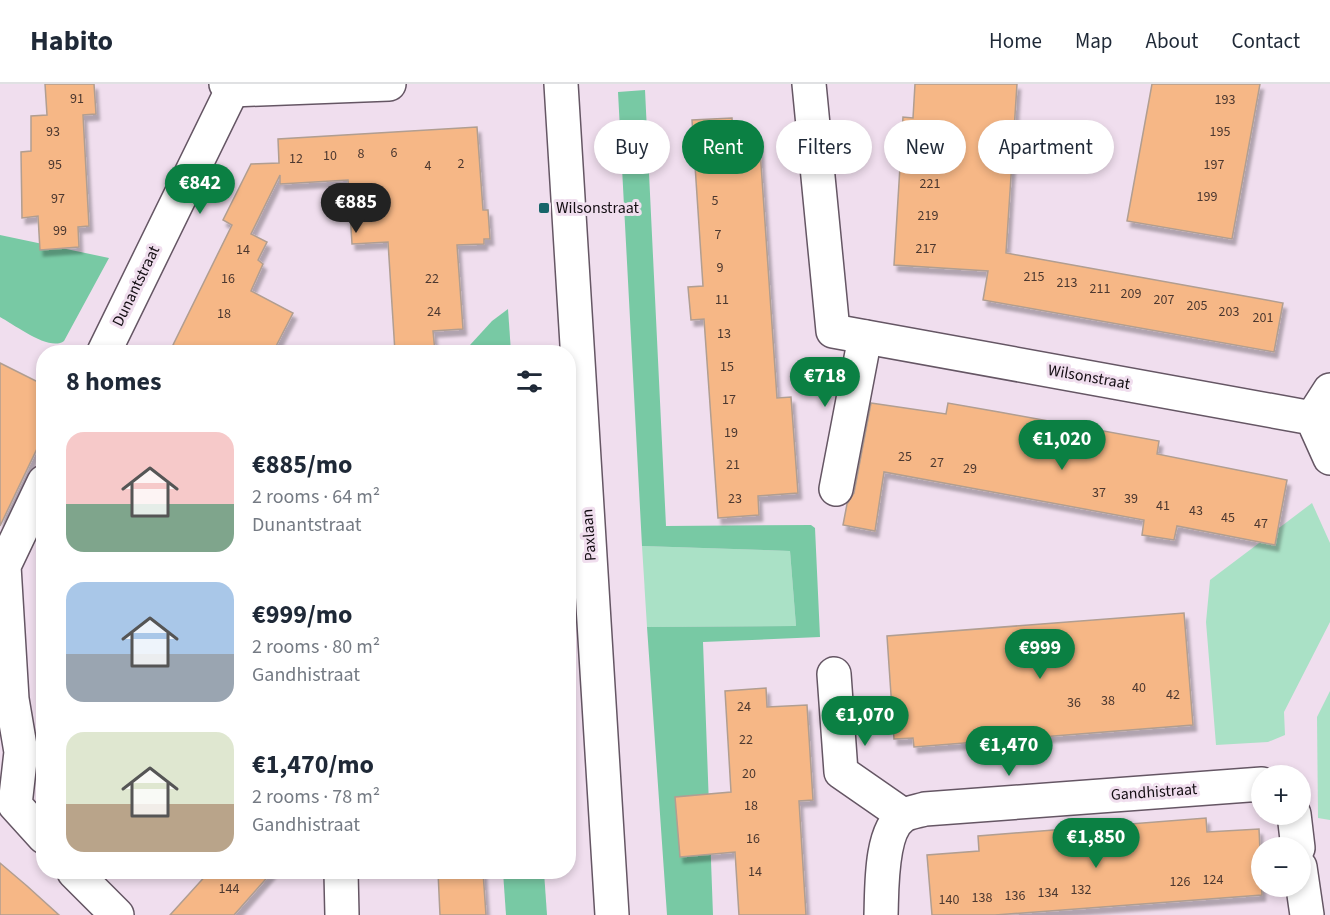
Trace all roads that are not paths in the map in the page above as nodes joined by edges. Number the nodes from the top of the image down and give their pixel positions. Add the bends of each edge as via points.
1 (389, 84) edge
2 (561, 84) edge
3 (809, 84) edge
4 (229, 87) edge
5 (865, 337) junction
6 (107, 345) edge
7 (1330, 390) edge
8 (1312, 418) junction
9 (1330, 458) edge
10 (836, 489) dead end
11 (36, 499) edge
12 (834, 674) dead end
13 (1251, 785) edge
14 (903, 815) junction
15 (36, 828) edge
16 (81, 879) edge
17 (341, 879) edge
18 (1304, 897) edge
19 (117, 915) edge
20 (342, 915) edge
21 (612, 915) edge
22 (881, 915) edge
23 (1306, 915) edge

1 - 4 street, Dunantstraat
2 - 21 street, Paxlaan
3 - 5 street, Wilsonstraat via 833,332
4 - 6 street, Dunantstraat
5 - 8 street, Wilsonstraat
5 - 10 street
7 - 8 street
8 - 9 street
11 - 15 street via 4,566 12,699 21,752 15,805
12 - 14 street via 842,772
13 - 14 street, Gandhistraat via 925,809
14 - 22 street via 891,828
16 - 19 street
17 - 20 street
18 - 23 street

